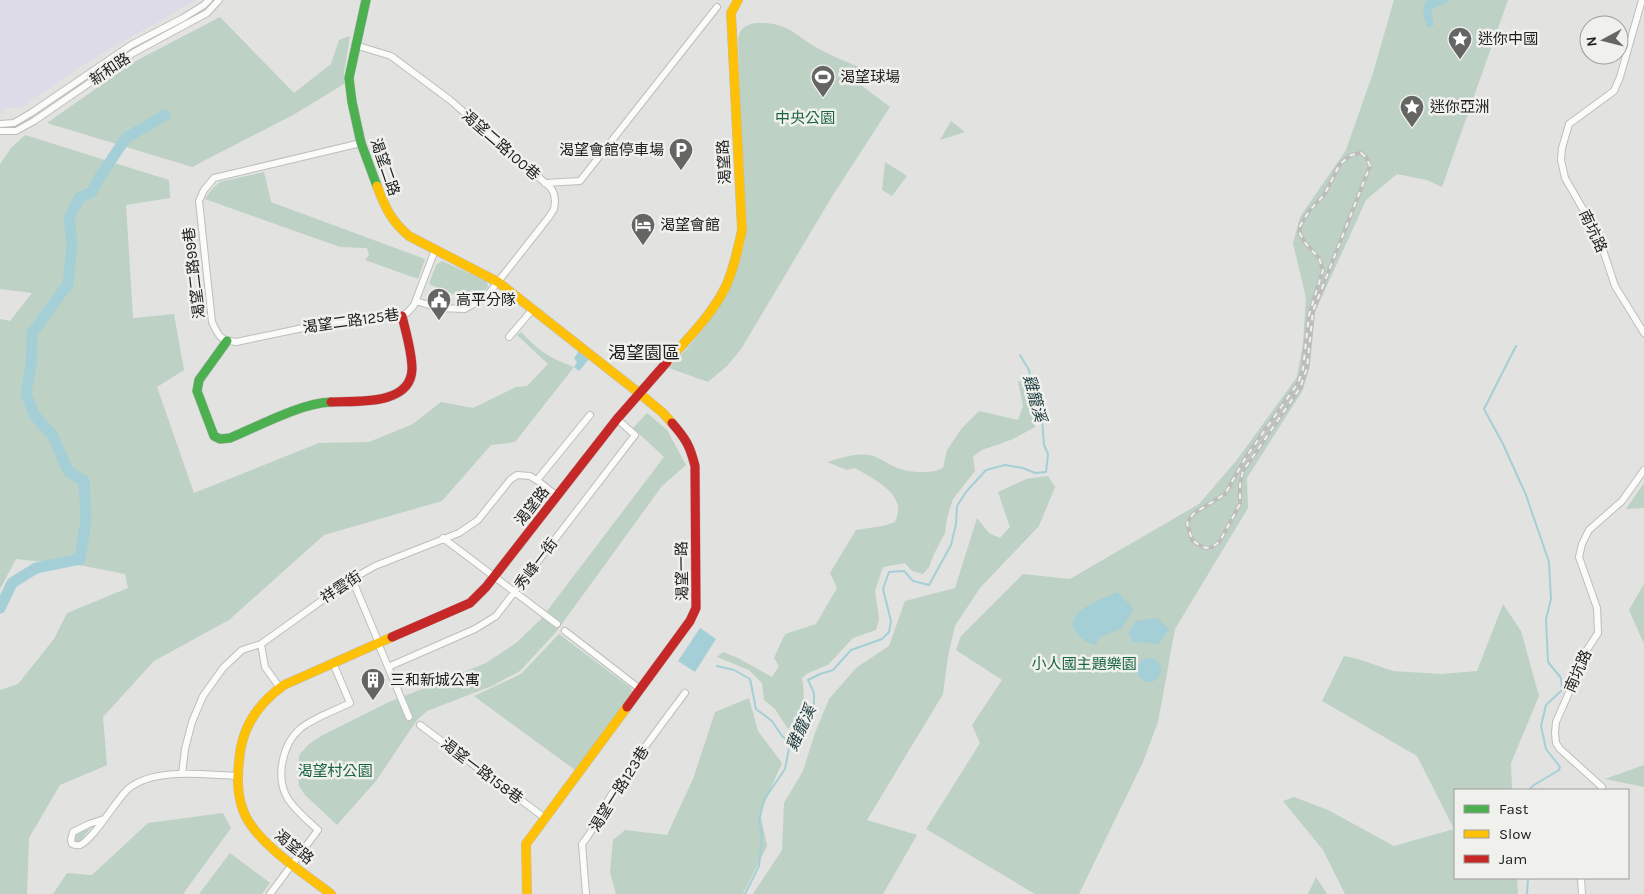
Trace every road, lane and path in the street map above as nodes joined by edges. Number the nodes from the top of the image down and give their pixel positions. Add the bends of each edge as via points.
1 (209, 0) edge
2 (219, 0) edge
3 (366, 0) edge
4 (738, 0) edge
5 (1642, 0) edge
6 (717, 7) dead end
7 (355, 45) junction
8 (0, 124) edge
9 (0, 131) edge
10 (361, 143) junction
11 (545, 183) junction
12 (435, 250) junction
13 (498, 282) junction
14 (416, 301) junction
15 (533, 309) junction
16 (402, 316) junction
17 (1644, 334) edge
18 (510, 337) dead end
19 (227, 341) junction
20 (640, 393) junction
21 (590, 415) dead end
22 (618, 419) junction
23 (1644, 470) edge
24 (537, 480) junction
25 (557, 496) junction
26 (443, 538) junction
27 (494, 576) junction
28 (352, 579) junction
29 (515, 592) junction
30 (557, 624) dead end
31 (565, 630) dead end
32 (379, 643) junction
33 (260, 644) junction
34 (333, 663) junction
35 (388, 667) junction
36 (280, 688) junction
37 (640, 689) junction
38 (685, 693) dead end
39 (410, 717) dead end
40 (423, 729) dead end
41 (182, 774) junction
42 (237, 776) junction
43 (1601, 789) edge
44 (545, 818) junction
45 (104, 819) junction
46 (293, 864) junction
47 (1581, 879) edge
48 (270, 894) edge
49 (331, 894) edge
50 (527, 894) edge
51 (586, 894) edge
52 (1582, 894) edge

1 - 8 street, 新和路 via 183,18 131,45 32,113 14,123
2 - 9 street, 新和路 via 207,13 133,53 34,121 16,131
3 - 7 street, 渴望二路
4 - 20 street, 渴望路 via 731,13 742,230 737,255 718,301
5 - 17 street, 南坑路 via 1614,91 1568,124 1561,160 1565,178 1598,235 1614,286
6 - 11 street via 580,181
7 - 10 street, 渴望二路 via 349,78
7 - 11 street, 渴望二路100巷 via 391,56 450,100
10 - 12 street, 渴望二路 via 387,212 408,236
10 - 19 street, 渴望二路99巷 via 214,178 204,190 199,201 212,322 220,337
11 - 13 street, 渴望二路100巷 via 554,194 554,209
12 - 13 street, 渴望二路
12 - 14 street, 渴望二路125巷
13 - 14 street, 渴望二路100巷 via 486,297 465,309 438,308
13 - 15 street, 渴望一路
14 - 16 street, 渴望二路125巷
15 - 18 street
15 - 20 street, 渴望一路
16 - 19 street, 渴望二路125巷
16 - 19 street via 412,370 402,390 380,400 321,402 230,438 220,439 214,436 197,391 199,380
20 - 22 street, 渴望路
20 - 37 street, 渴望一路 via 684,437 695,466 692,565 696,608
21 - 24 street
22 - 25 street, 渴望路
22 - 29 street, 秀峰一街 via 635,435
23 - 43 street, 南坑路 via 1622,501 1589,530 1582,544 1579,557 1597,608 1598,633 1579,662 1556,722 1560,749
24 - 25 street
24 - 26 street, 祥雲街 via 517,475 478,520 459,533
25 - 27 street, 渴望路
26 - 27 street
26 - 28 street, 祥雲街
27 - 29 street
27 - 32 street, 渴望路 via 470,603
28 - 32 street
28 - 33 street, 祥雲街
29 - 30 street
29 - 35 street, 秀峰一街 via 496,616 475,629
31 - 37 street
32 - 34 street, 渴望路
32 - 35 street
33 - 36 street via 265,667
33 - 41 street, 祥雲街 via 242,650 223,668 203,696 192,722
34 - 36 street, 渴望路
34 - 46 street via 350,703 302,727 291,738 283,754 281,775 287,798 318,830
35 - 39 street
36 - 42 street, 渴望路 via 256,710 244,732
37 - 44 street, 渴望一路
38 - 51 street, 渴望一路123巷 via 634,761 582,844
40 - 44 street, 渴望一路158巷
41 - 42 street
41 - 45 street via 153,776 128,789
42 - 46 street, 渴望路 via 246,817 265,842
44 - 50 street, 渴望一路 via 523,846
45 - 45 street via 81,844 72,844 73,832
46 - 48 street
46 - 49 street, 渴望路
47 - 52 street

